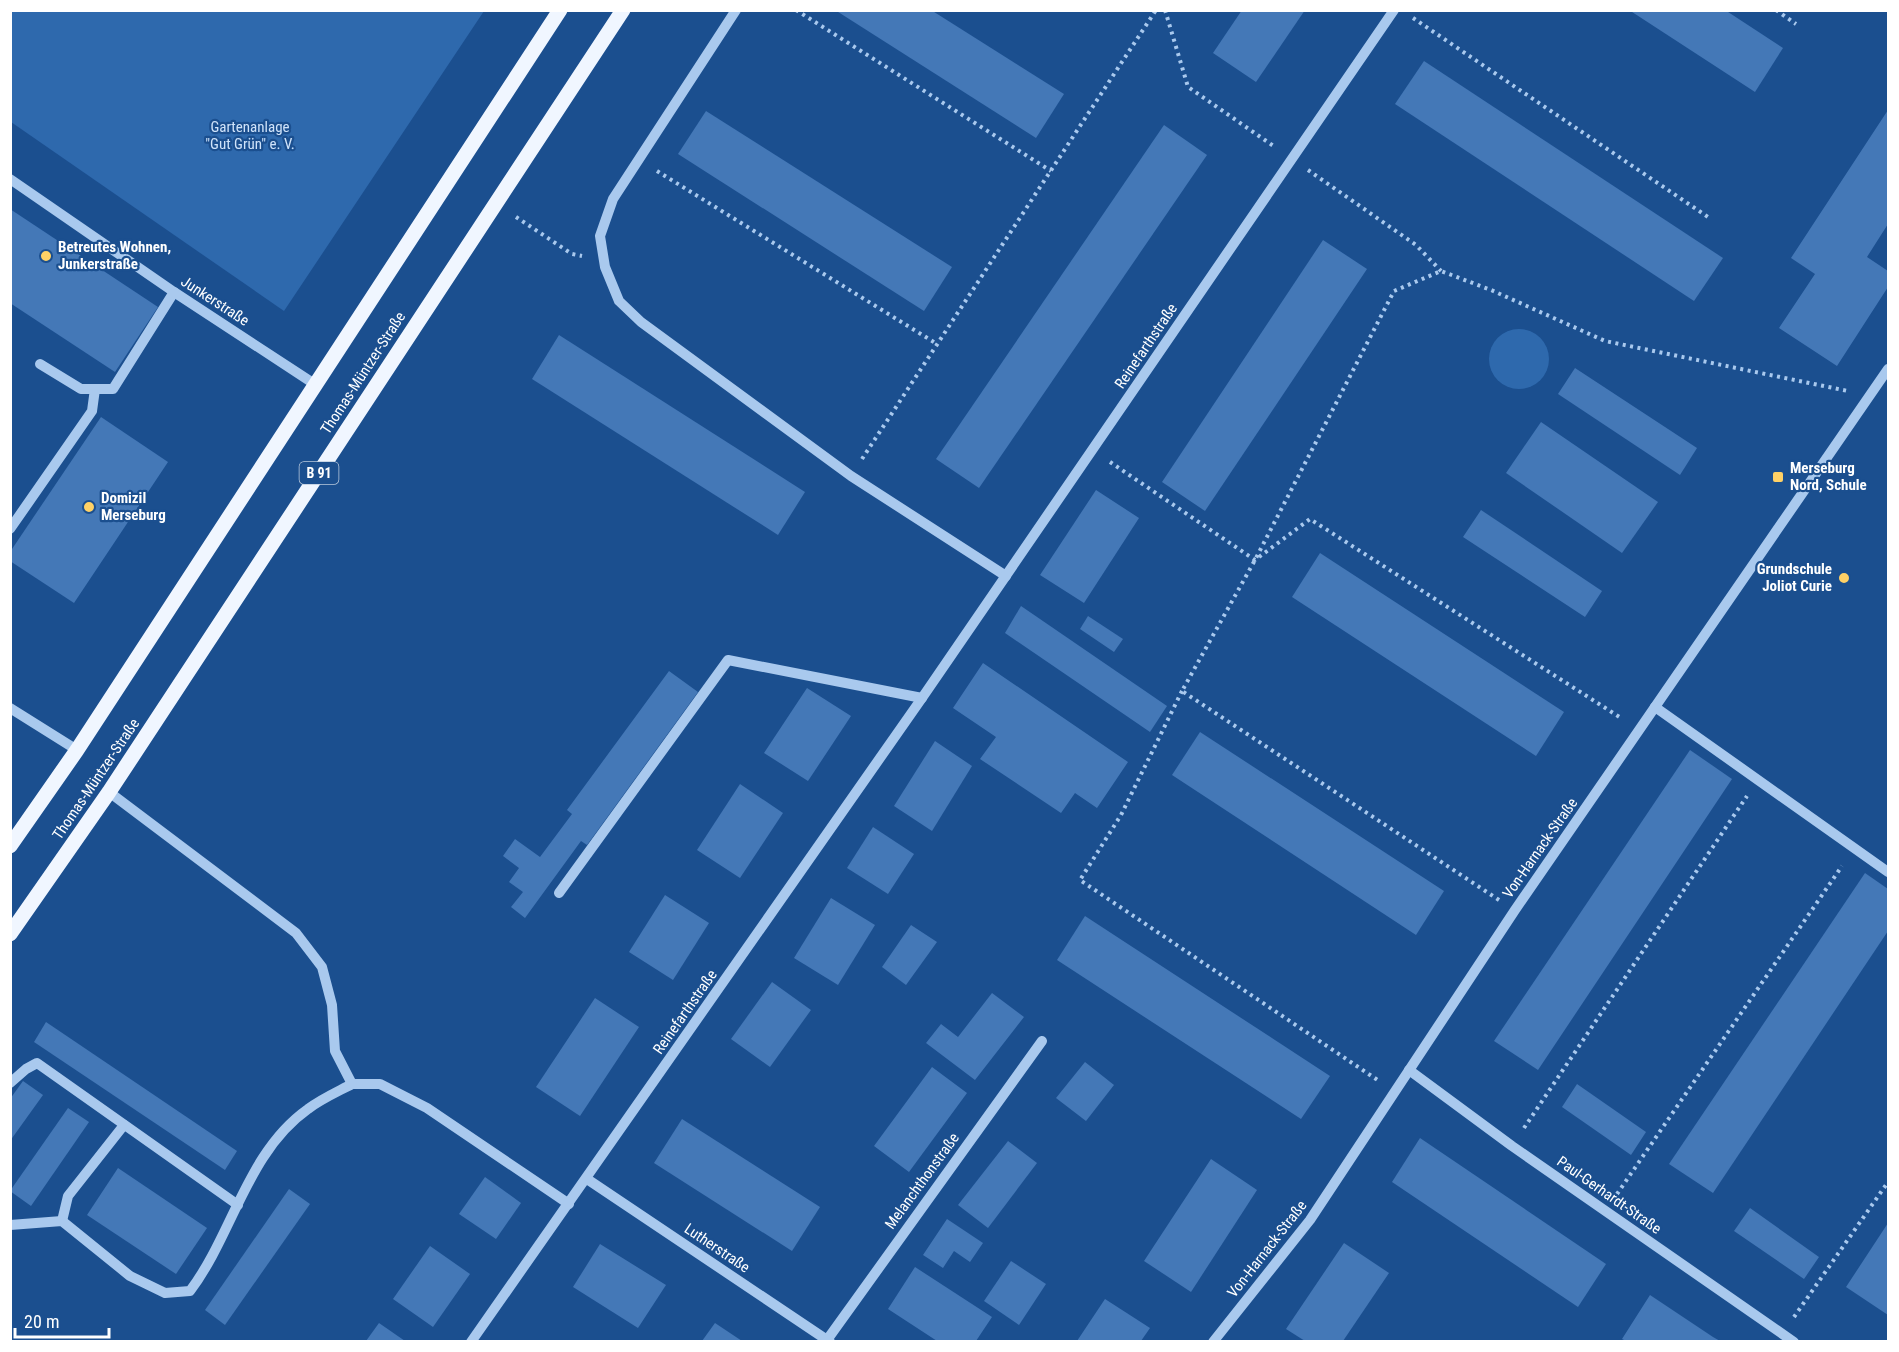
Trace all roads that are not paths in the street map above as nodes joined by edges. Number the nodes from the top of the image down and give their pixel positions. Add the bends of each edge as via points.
1 (560, 10) edge
2 (623, 10) edge
3 (736, 10) edge
4 (1394, 10) edge
5 (10, 179) edge
6 (174, 292) junction
7 (40, 363) dead end
8 (1888, 369) edge
9 (316, 385) junction
10 (95, 389) junction
11 (10, 530) edge
12 (1006, 576) junction
13 (922, 698) junction
14 (1655, 707) junction
15 (10, 708) edge
16 (77, 750) junction
17 (109, 792) junction
18 (10, 846) edge
19 (1888, 872) edge
20 (559, 893) dead end
21 (10, 934) edge
22 (1042, 1041) dead end
23 (1409, 1070) junction
24 (10, 1083) edge
25 (352, 1084) junction
26 (124, 1125) junction
27 (587, 1179) junction
28 (569, 1204) junction
29 (238, 1205) junction
30 (62, 1221) junction
31 (10, 1226) edge
32 (471, 1341) edge
33 (828, 1341) edge
34 (1213, 1341) edge
35 (1794, 1341) edge

1 - 9 main road
2 - 17 main road, Thomas-Müntzer-Straße / B 91
3 - 12 street via 610,208 600,236 619,301 641,322 851,476
4 - 12 street, Reinefarthstraße
5 - 6 street, Junkerstraße
6 - 9 street, Junkerstraße
6 - 10 street via 113,389
7 - 10 street via 81,389
8 - 14 street, Von-Harnack-Straße
9 - 16 main road
10 - 11 street via 92,411
12 - 13 street, Reinefarthstraße
13 - 20 street via 728,660
13 - 27 street, Reinefarthstraße
14 - 19 street
14 - 23 street, Von-Harnack-Straße
15 - 16 street
16 - 18 main road
17 - 21 main road, Thomas-Müntzer-Straße / B 91
17 - 25 street via 296,933 310,948 329,988 335,1051
22 - 33 street, Melanchthonstraße
23 - 34 street, Von-Harnack-Straße via 1310,1221
23 - 35 street, Paul-Gerhardt-Straße
24 - 26 street via 37,1063
25 - 28 street via 381,1084 427,1107
25 - 29 street via 307,1109 286,1128 261,1161
26 - 29 street
26 - 30 street via 68,1196
27 - 28 street, Reinefarthstraße
27 - 33 street, Lutherstraße
28 - 32 street, Reinefarthstraße
29 - 30 street via 209,1266 190,1291 165,1293 130,1276
30 - 31 street

